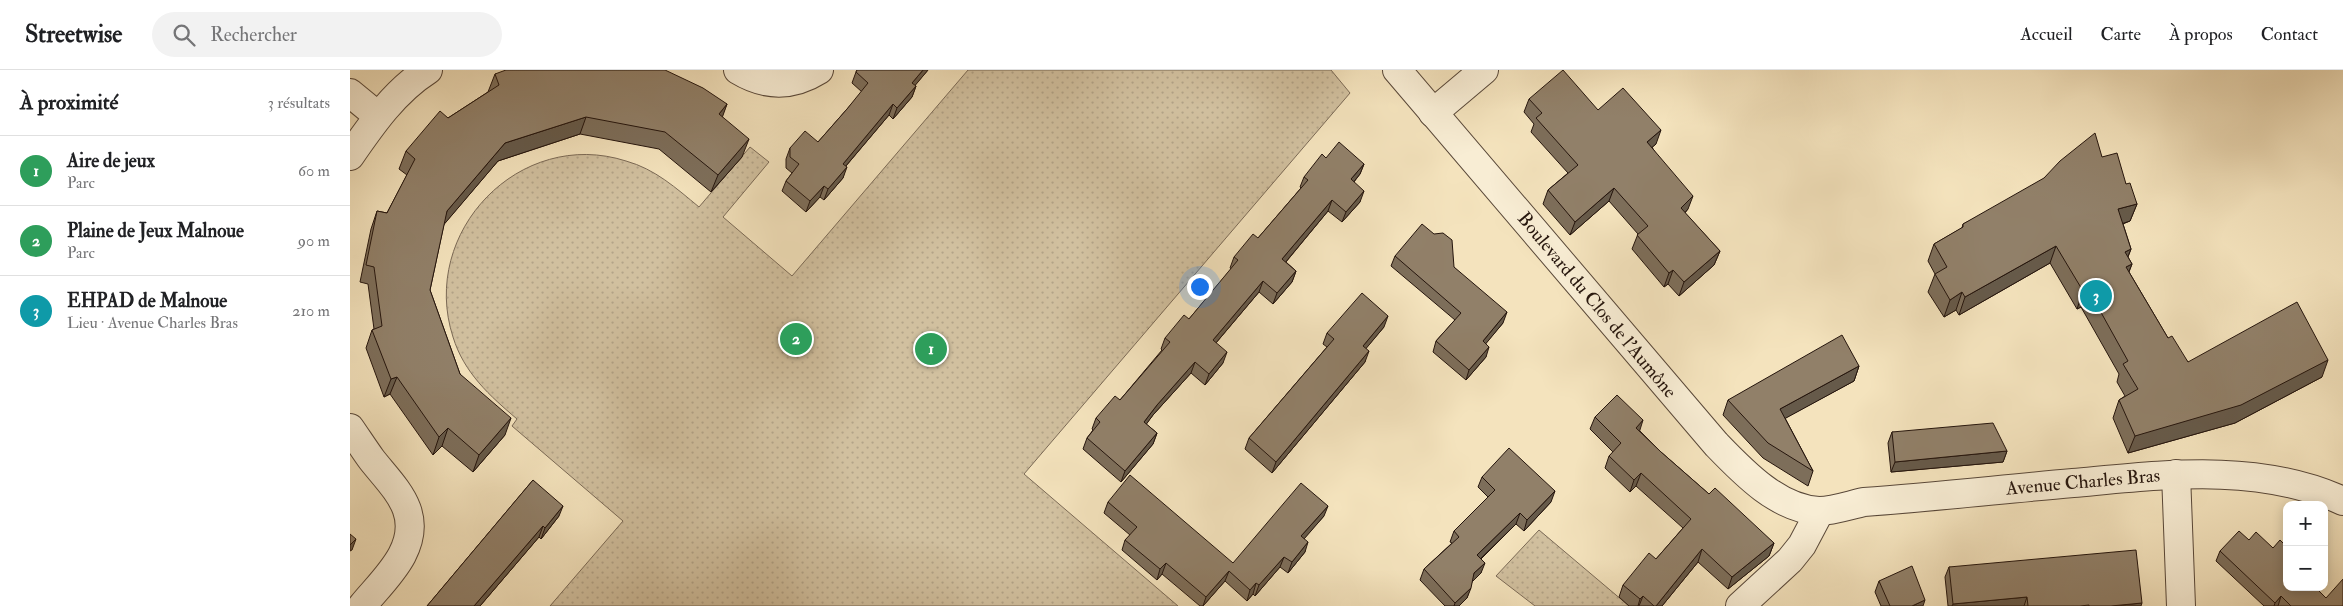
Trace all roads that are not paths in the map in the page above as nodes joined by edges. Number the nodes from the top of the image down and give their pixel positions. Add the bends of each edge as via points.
1 (428, 70) edge
2 (738, 70) edge
3 (819, 70) edge
4 (1397, 70) edge
5 (1484, 70) edge
6 (350, 93) edge
7 (1433, 113) junction
8 (378, 116) junction
9 (350, 156) edge
10 (350, 428) edge
11 (2176, 474) junction
12 (2343, 501) edge
13 (1820, 511) junction
14 (362, 606) edge
15 (1740, 606) edge
16 (2180, 606) edge

1 - 8 street
2 - 3 street via 760,82 778,84 799,81
4 - 7 street, Boulevard du Clos de l'Aumône
5 - 7 street
6 - 8 street
7 - 13 street, Boulevard du Clos de l'Aumône via 1738,467 1786,501
8 - 9 street
10 - 14 street via 397,488 408,514 409,527 403,553 396,565
11 - 12 street, Avenue Charles Bras via 2256,477 2294,484
11 - 13 street, Avenue Charles Bras via 1864,502
11 - 16 street
13 - 15 street via 1790,560

